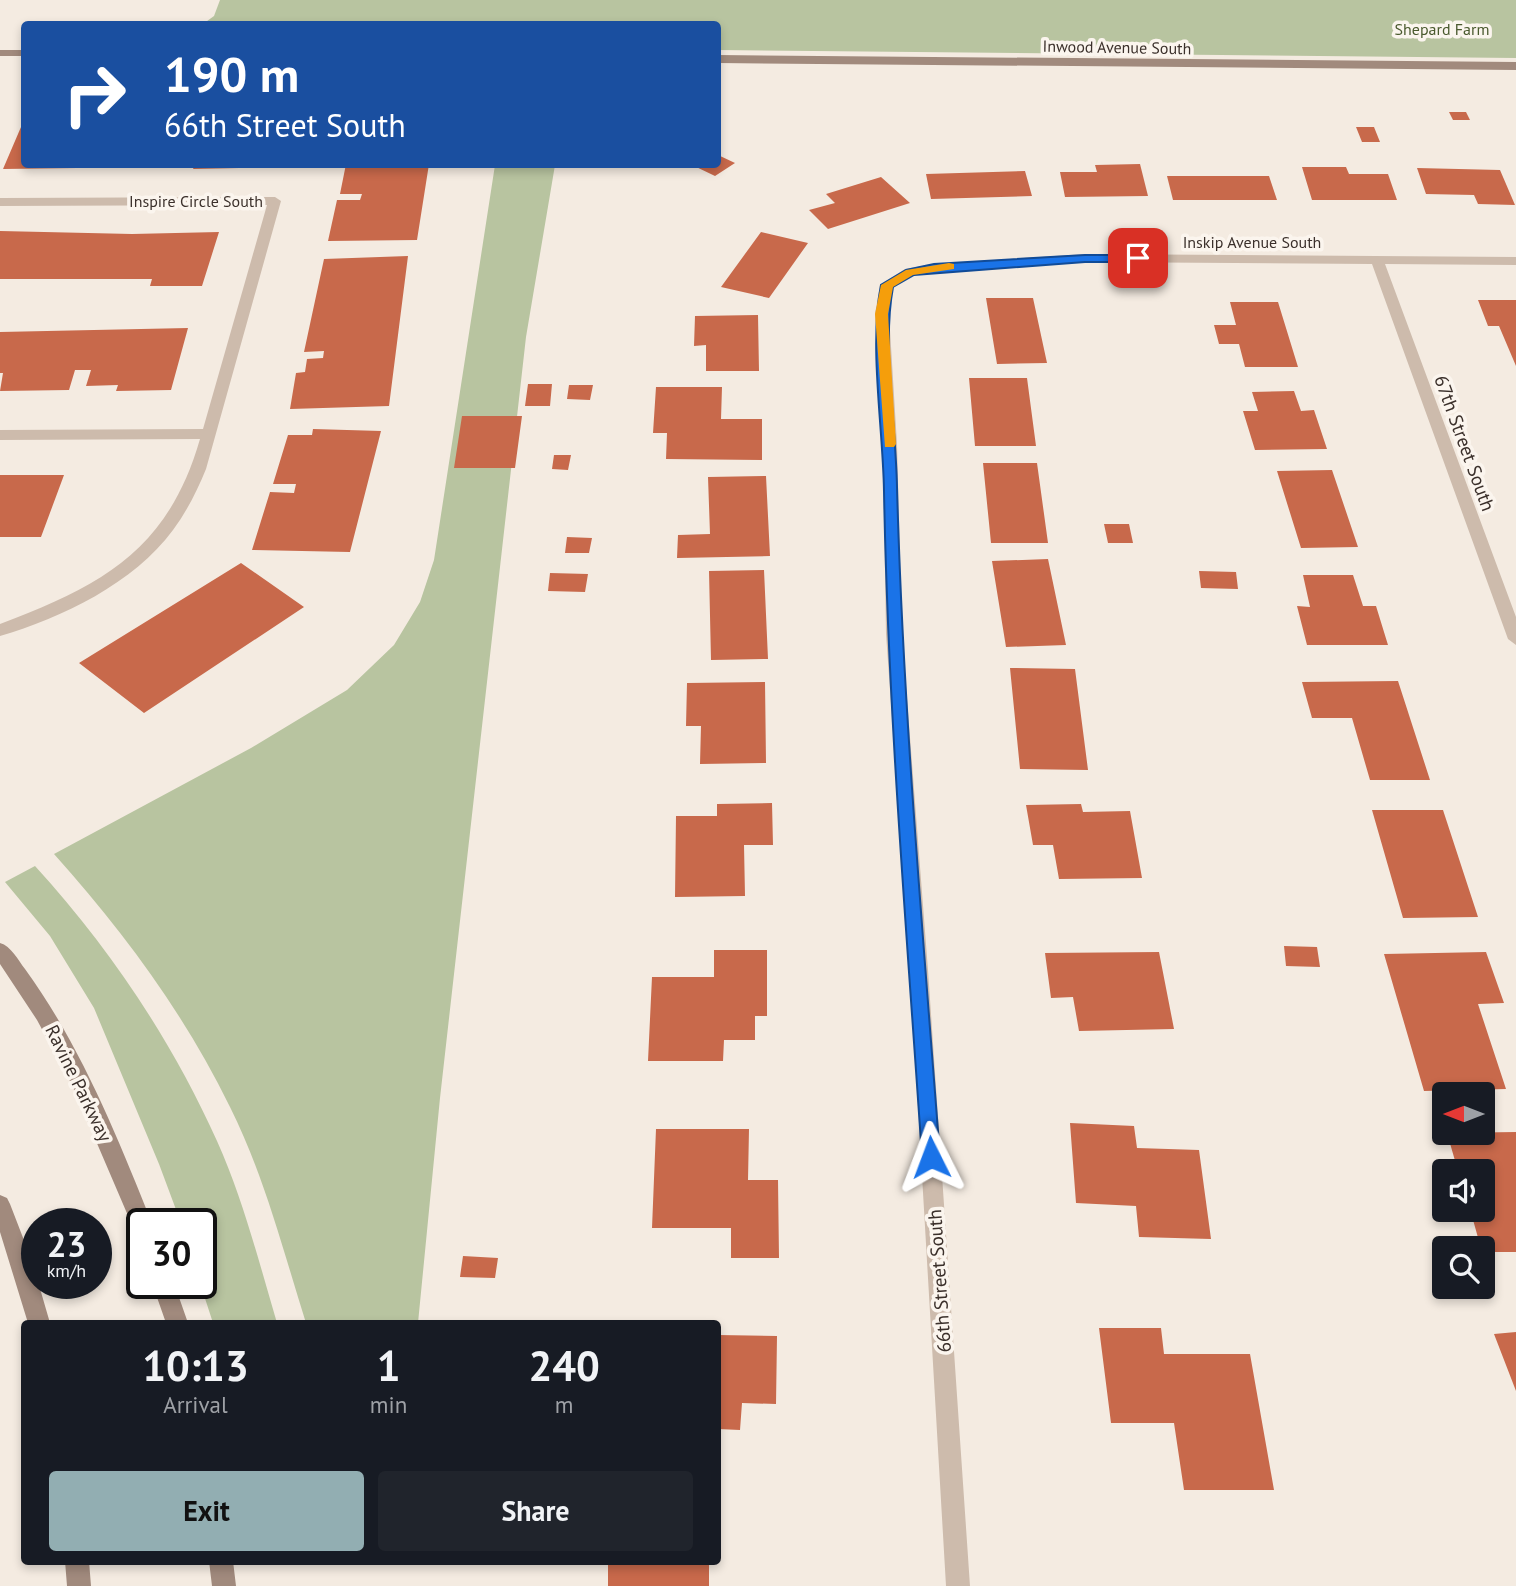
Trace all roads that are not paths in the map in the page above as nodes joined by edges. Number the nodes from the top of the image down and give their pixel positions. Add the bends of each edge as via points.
1 (0, 53) edge
2 (21, 53) edge
3 (721, 59) edge
4 (1516, 66) edge
5 (0, 202) edge
6 (1377, 260) junction
7 (1516, 261) edge
8 (947, 267) joint
9 (209, 434) junction
10 (0, 435) edge
11 (0, 630) edge
12 (1516, 639) edge
13 (0, 950) edge
14 (0, 1205) edge
15 (135, 1208) edge
16 (169, 1299) edge
17 (38, 1320) edge
18 (176, 1320) edge
19 (77, 1565) edge
20 (221, 1565) edge
21 (79, 1586) edge
22 (224, 1586) edge
23 (958, 1586) edge

1 - 2 street
3 - 4 street, Inwood Avenue South
5 - 9 street, Inspire Circle South via 275,201
6 - 7 street, Inskip Avenue South
6 - 8 street, Inskip Avenue South via 1085,258
6 - 12 street, 67th Street South
8 - 23 street, 66th Street South via 910,272 887,285 882,314 894,634
9 - 10 street
9 - 11 street, Inspire Circle South via 189,495 150,547 91,591
13 - 15 street, Ravine Parkway via 39,1004 69,1058
14 - 17 street
16 - 18 street
19 - 21 street
20 - 22 street

